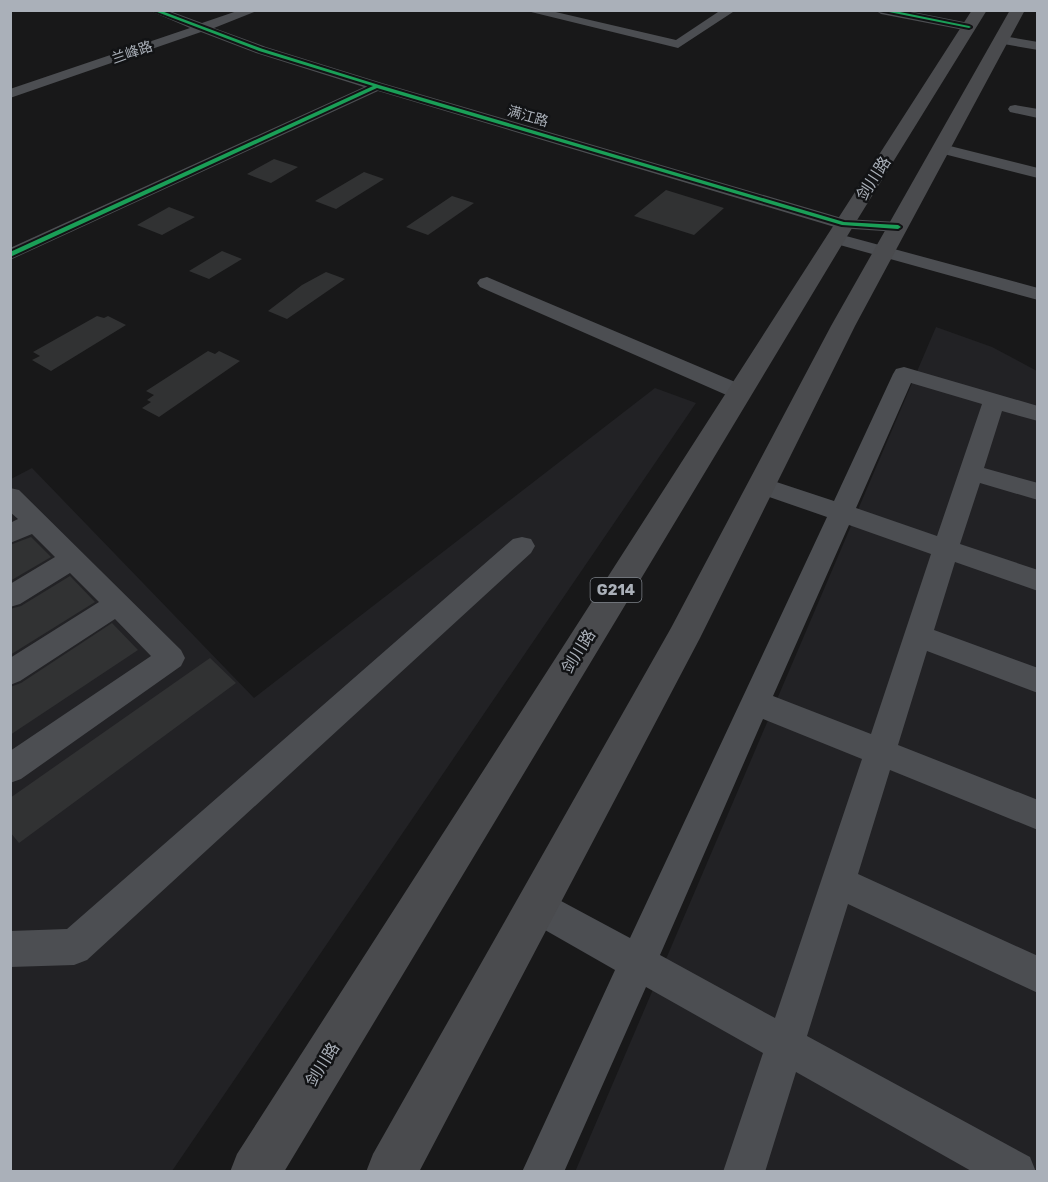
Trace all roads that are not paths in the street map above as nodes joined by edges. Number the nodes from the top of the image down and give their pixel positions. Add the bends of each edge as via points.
1 (154, 10) edge
2 (235, 10) edge
3 (529, 10) edge
4 (730, 10) edge
5 (881, 10) edge
6 (1018, 10) edge
7 (253, 15) edge
8 (975, 19) edge
9 (205, 20) edge
10 (1003, 40) junction
11 (155, 41) junction
12 (237, 41) junction
13 (1038, 46) edge
14 (377, 86) junction
15 (10, 87) edge
16 (10, 94) edge
17 (471, 98) dead end
18 (1015, 109) dead end
19 (1038, 114) edge
20 (942, 149) junction
21 (1038, 173) edge
22 (844, 218) junction
23 (891, 240) junction
24 (10, 255) edge
25 (487, 283) dead end
26 (1038, 294) edge
27 (739, 392) junction
28 (994, 401) junction
29 (1038, 414) edge
30 (971, 472) junction
31 (761, 485) junction
32 (1038, 492) edge
33 (10, 496) edge
34 (841, 513) junction
35 (35, 521) junction
36 (10, 534) edge
37 (522, 546) dead end
38 (946, 549) junction
39 (73, 559) junction
40 (1038, 581) edge
41 (10, 597) edge
42 (118, 604) junction
43 (918, 636) junction
44 (10, 673) edge
45 (1038, 681) edge
46 (755, 702) junction
47 (880, 752) junction
48 (10, 769) edge
49 (1038, 815) edge
50 (838, 882) junction
51 (536, 906) junction
52 (10, 949) edge
53 (637, 962) junction
54 (1038, 975) edge
55 (785, 1044) junction
56 (255, 1172) edge
57 (391, 1172) edge
58 (543, 1172) edge
59 (744, 1172) edge
60 (1015, 1172) edge

1 - 9 street, 满江路
1 - 11 street via 163,24
2 - 9 street, 兰峰路
3 - 4 street via 678,44
5 - 8 street
6 - 10 highway
7 - 9 street, 兰峰路
8 - 22 highway, 剑川路 / G214
9 - 11 street, 兰峰路
9 - 12 street, 满江路
9 - 17 street, 满江路
10 - 13 street
10 - 20 highway
11 - 12 street
11 - 15 street, 兰峰路
11 - 16 street, 兰峰路
12 - 14 street, 满江路
14 - 22 street, 满江路
14 - 24 street
18 - 19 street
20 - 21 street
20 - 23 highway
22 - 23 street
22 - 23 street, 满江路
22 - 27 highway, 剑川路 / G214
23 - 26 street
23 - 31 highway
25 - 27 street
27 - 56 highway, 剑川路 / G214
28 - 29 street
28 - 30 street
28 - 34 street via 904,374
30 - 32 street
30 - 38 street
31 - 34 street
31 - 51 highway
33 - 35 street
34 - 38 street
34 - 46 street
35 - 36 street
35 - 39 street
37 - 52 street via 74,947
38 - 40 street
38 - 43 street
39 - 41 street
39 - 42 street
42 - 44 street
42 - 48 street via 171,658
43 - 45 street
43 - 47 street
46 - 47 street
46 - 53 street
47 - 49 street
47 - 50 street
50 - 54 street
50 - 55 street
51 - 53 street
51 - 57 highway
53 - 55 street
53 - 58 street
55 - 59 street
55 - 60 street

